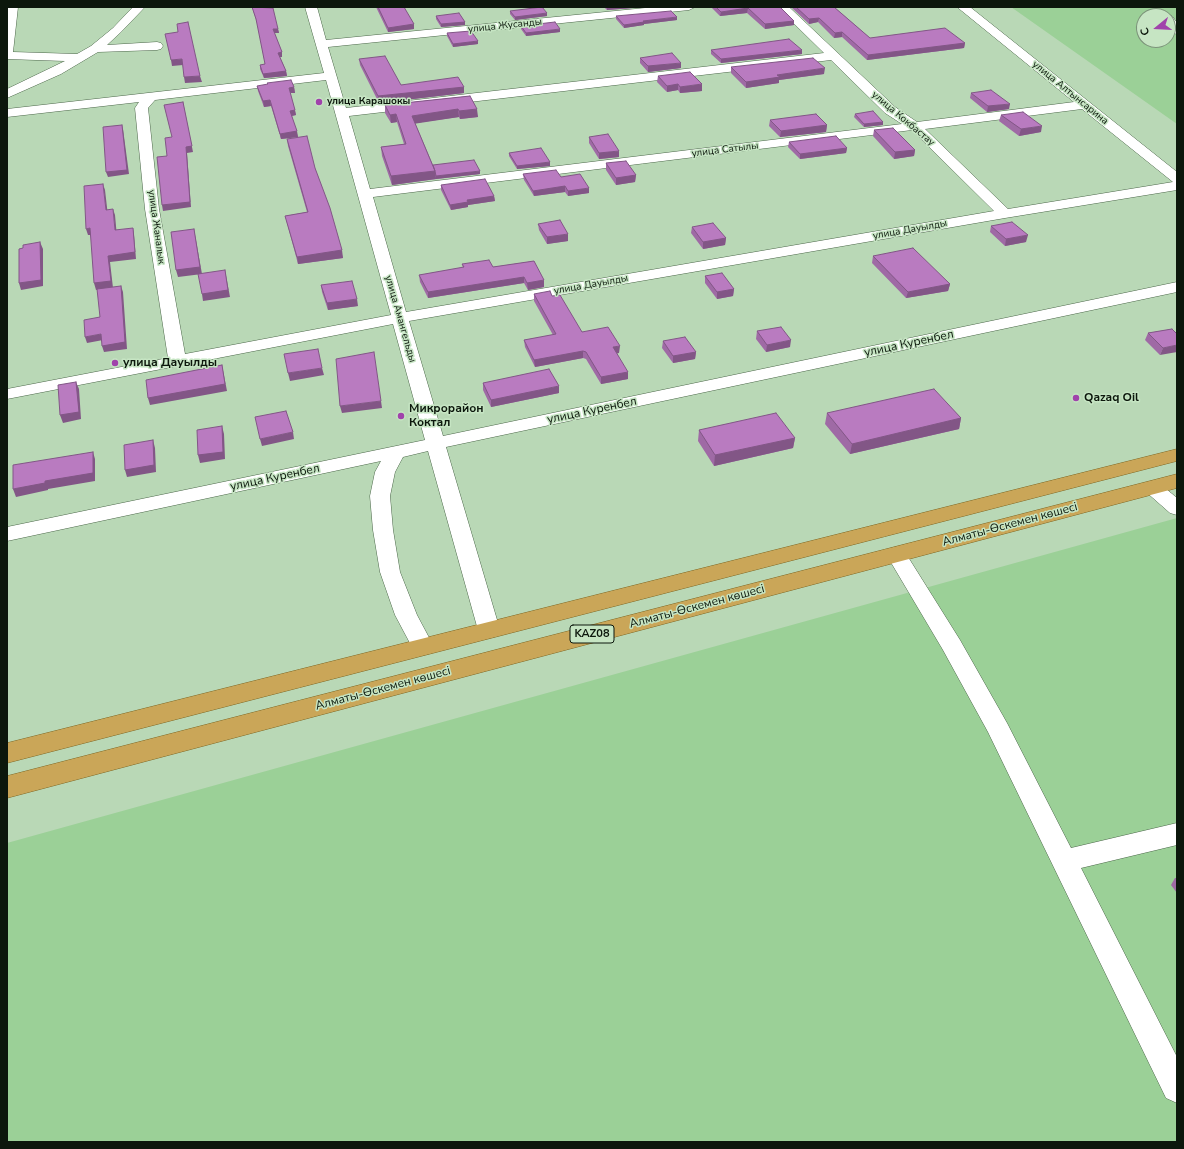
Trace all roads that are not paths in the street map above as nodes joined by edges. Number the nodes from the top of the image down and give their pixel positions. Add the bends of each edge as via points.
1 (12, 7) edge
2 (139, 7) edge
3 (310, 7) edge
4 (584, 7) edge
5 (689, 7) edge
6 (784, 7) edge
7 (963, 7) edge
8 (592, 17) junction
9 (321, 44) junction
10 (157, 46) dead end
11 (95, 49) junction
12 (7, 55) edge
13 (833, 56) junction
14 (133, 58) dead end
15 (76, 60) junction
16 (330, 76) junction
17 (7, 94) edge
18 (151, 96) junction
19 (1084, 105) junction
20 (7, 113) edge
21 (341, 113) junction
22 (915, 126) junction
23 (1177, 179) edge
24 (1177, 186) edge
25 (365, 194) junction
26 (1005, 214) junction
27 (1177, 287) edge
28 (400, 318) junction
29 (177, 361) junction
30 (7, 394) edge
31 (436, 444) junction
32 (396, 452) junction
33 (1177, 455) edge
34 (1177, 481) edge
35 (1152, 487) junction
36 (973, 507) junction
37 (1177, 508) edge
38 (992, 529) junction
39 (7, 534) edge
40 (896, 554) junction
41 (489, 630) junction
42 (447, 641) junction
43 (423, 647) junction
44 (457, 669) junction
45 (7, 754) edge
46 (7, 787) edge
47 (1177, 834) edge
48 (1064, 861) junction
49 (1177, 1088) edge

1 - 12 street
2 - 11 street via 118,30
3 - 9 street, улица Амангельды
4 - 8 street
5 - 8 street, улица Жусанды
6 - 13 street, улица Кокбастау
7 - 19 street, улица Алтынсарина
8 - 9 street, улица Жусанды
9 - 16 street, улица Амангельды
10 - 11 street
11 - 15 street
12 - 15 street
13 - 21 street
13 - 22 street, улица Кокбастау via 890,110
14 - 15 street
15 - 17 street
16 - 18 street
16 - 21 street, улица Амангельды
18 - 20 street
18 - 29 street, улица Жаналык via 141,108 152,209
19 - 22 street, улица Сатылы
19 - 23 street, улица Алтынсарина
21 - 25 street, улица Амангельды
22 - 25 street, улица Сатылы
22 - 26 street, улица Кокбастау
24 - 26 street, улица Дауылды
25 - 28 street, улица Амангельды
26 - 28 street, улица Дауылды
27 - 31 street, улица Куренбел
28 - 29 street, улица Дауылды
28 - 31 street, улица Амангельды
29 - 30 street, улица Дауылды
31 - 32 street, улица Куренбел
31 - 41 street, улица Амангельды
32 - 39 street, улица Куренбел
32 - 43 street via 385,472 380,496 383,530 390,572 406,615
33 - 36 highway, KAZ08
34 - 35 highway, Алматы-Өскемен көшесі / KAZ08
35 - 37 street
35 - 38 highway, Алматы-Өскемен көшесі / KAZ08
36 - 38 highway
36 - 41 highway, KAZ08
38 - 40 highway, Алматы-Өскемен көшесі / KAZ08
40 - 44 highway, Алматы-Өскемен көшесі / KAZ08
40 - 48 street via 999,730
41 - 42 highway, KAZ08
42 - 43 highway, KAZ08
42 - 44 highway
43 - 45 highway, KAZ08
44 - 46 highway, Алматы-Өскемен көшесі / KAZ08
47 - 48 street
48 - 49 street

